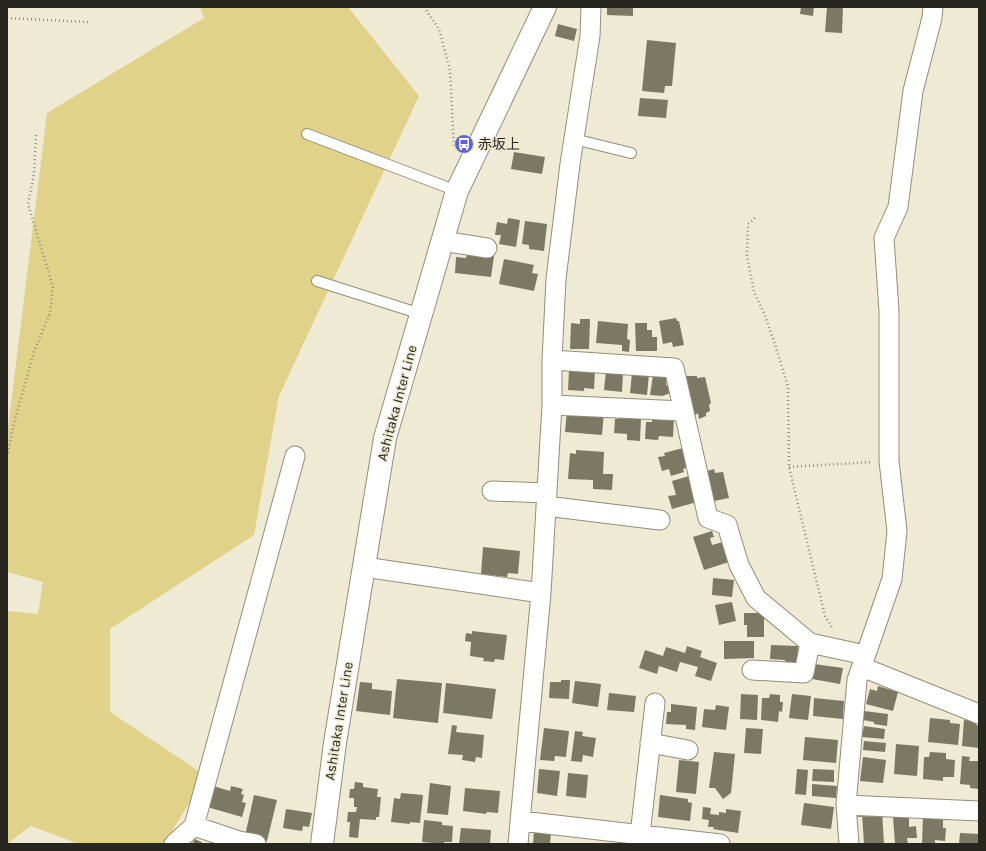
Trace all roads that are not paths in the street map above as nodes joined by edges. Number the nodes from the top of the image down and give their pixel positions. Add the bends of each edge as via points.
1 (545, 7) edge
2 (591, 7) edge
3 (933, 7) edge
4 (307, 134) dead end
5 (574, 139) junction
6 (631, 153) dead end
7 (456, 191) junction
8 (442, 241) junction
9 (487, 248) dead end
10 (317, 280) dead end
11 (421, 314) junction
12 (552, 360) junction
13 (552, 404) junction
14 (683, 411) junction
15 (295, 456) dead end
16 (492, 491) dead end
17 (547, 500) junction
18 (660, 520) dead end
19 (364, 567) junction
20 (541, 593) junction
21 (810, 643) junction
22 (859, 658) junction
23 (752, 670) dead end
24 (655, 703) dead end
25 (979, 714) edge
26 (650, 743) junction
27 (688, 750) dead end
28 (846, 805) junction
29 (979, 812) edge
30 (521, 821) junction
31 (194, 826) junction
32 (640, 835) junction
33 (174, 844) edge
34 (256, 844) edge
35 (322, 844) edge
36 (518, 844) edge
37 (720, 844) edge
38 (849, 844) edge

1 - 7 main road, Ashitaka Inter Line
2 - 5 street via 590,36
3 - 22 street via 913,91 898,207 884,238 889,311 889,461 897,531 892,579
4 - 7 lane
5 - 6 lane
5 - 12 street via 556,279
7 - 8 main road, Ashitaka Inter Line
8 - 9 street
8 - 11 main road, Ashitaka Inter Line
10 - 11 lane
11 - 19 main road, Ashitaka Inter Line via 385,438
12 - 13 street
12 - 14 street via 674,368
13 - 14 street
13 - 17 street
14 - 21 street via 708,518 727,525 739,565 756,598
15 - 31 street
16 - 17 street
17 - 18 street
17 - 20 street
19 - 20 street
19 - 35 main road, Ashitaka Inter Line via 335,742
20 - 30 street
21 - 22 street
21 - 23 street via 804,673
22 - 25 street
22 - 28 street
24 - 26 street
26 - 27 street
26 - 32 street
28 - 29 street
28 - 38 street
30 - 32 street
30 - 36 street
31 - 33 street
31 - 34 street
32 - 37 street

